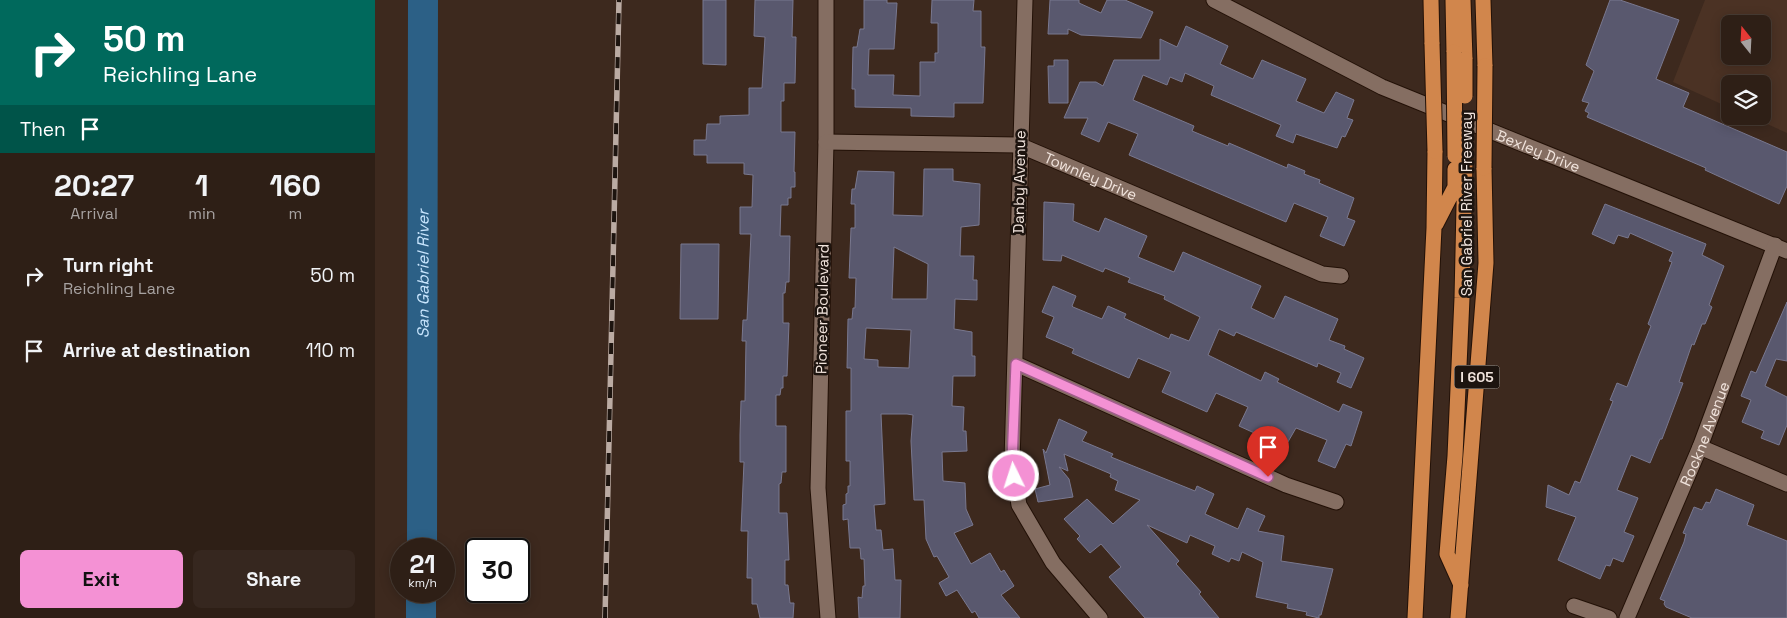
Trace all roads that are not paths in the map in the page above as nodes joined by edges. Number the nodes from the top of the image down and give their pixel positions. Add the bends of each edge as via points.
1 (826, 0) edge
2 (1025, 0) edge
3 (1214, 0) edge
4 (1431, 0) edge
5 (1453, 0) edge
6 (1463, 0) edge
7 (1483, 0) edge
8 (1460, 55) junction
9 (826, 142) junction
10 (1019, 145) junction
11 (1460, 158) junction
12 (1434, 228) junction
13 (1781, 248) edge
14 (1341, 276) dead end
15 (1016, 364) junction
16 (1700, 447) junction
17 (1787, 484) edge
18 (1336, 502) dead end
19 (1461, 587) junction
20 (1575, 606) dead end
21 (828, 618) edge
22 (1100, 618) edge
23 (1415, 618) edge
24 (1458, 618) edge
25 (1609, 618) edge
26 (1627, 618) edge

1 - 9 street, Pioneer Boulevard
2 - 10 street, Danby Avenue
3 - 13 street, Bexley Drive via 1382,87
4 - 12 highway, San Gabriel River Freeway, bridge
5 - 8 highway
6 - 8 highway
7 - 19 highway, San Gabriel River Freeway / I 605, bridge via 1486,263
8 - 11 highway, bridge
9 - 10 street, Townley Drive
9 - 21 street, Pioneer Boulevard via 818,488
10 - 14 street, Townley Drive via 1322,274
10 - 15 street, Danby Avenue
11 - 12 highway via 1455,187
11 - 19 highway via 1462,298 1447,554
12 - 23 highway, San Gabriel River Freeway
13 - 16 street, Rockne Avenue
15 - 18 street via 1286,485
15 - 22 street, Danby Avenue via 1012,462 1019,505 1053,563
16 - 17 street
16 - 26 street, Rockne Avenue
19 - 24 highway, San Gabriel River Freeway / I 605
20 - 25 street

